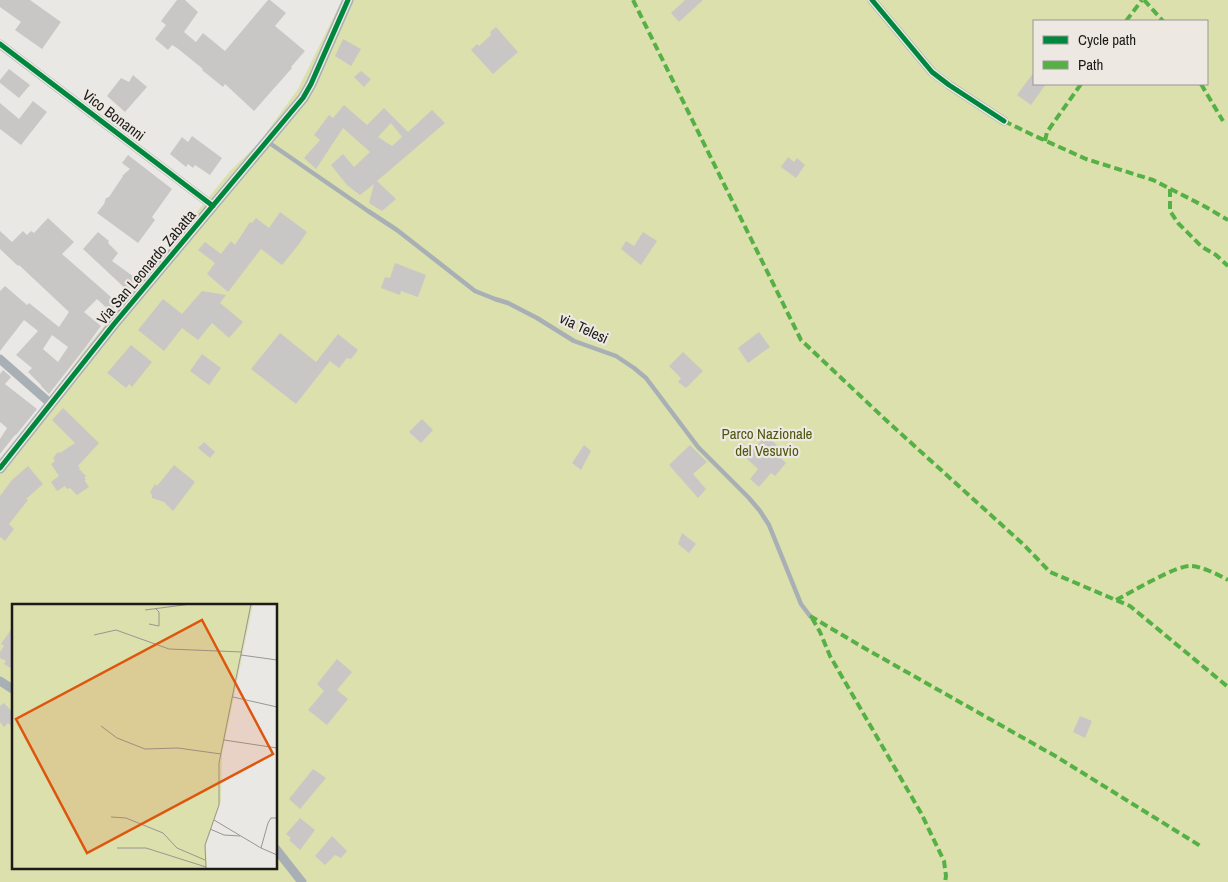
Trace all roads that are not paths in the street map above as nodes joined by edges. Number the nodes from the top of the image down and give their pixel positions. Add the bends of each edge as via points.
1 (348, 0) edge
2 (872, 0) edge
3 (0, 44) edge
4 (1004, 121) dead end
5 (267, 141) junction
6 (213, 206) junction
7 (0, 359) edge
8 (51, 404) junction
9 (0, 468) edge
10 (810, 616) dead end
11 (0, 681) edge
12 (12, 689) edge
13 (278, 852) edge
14 (302, 882) edge

1 - 5 street, Via San Leonardo Zabatta via 303,98
2 - 4 street via 932,72
3 - 6 street, Vico Bonanni
5 - 6 street, Via San Leonardo Zabatta
5 - 10 lane, via Telesi via 397,230 475,291 508,303 574,341 616,356 646,378 698,447 749,498 769,525 801,604
6 - 8 street, Via San Leonardo Zabatta
7 - 8 street
8 - 9 street, Via San Leonardo Zabatta
11 - 12 street
13 - 14 street

